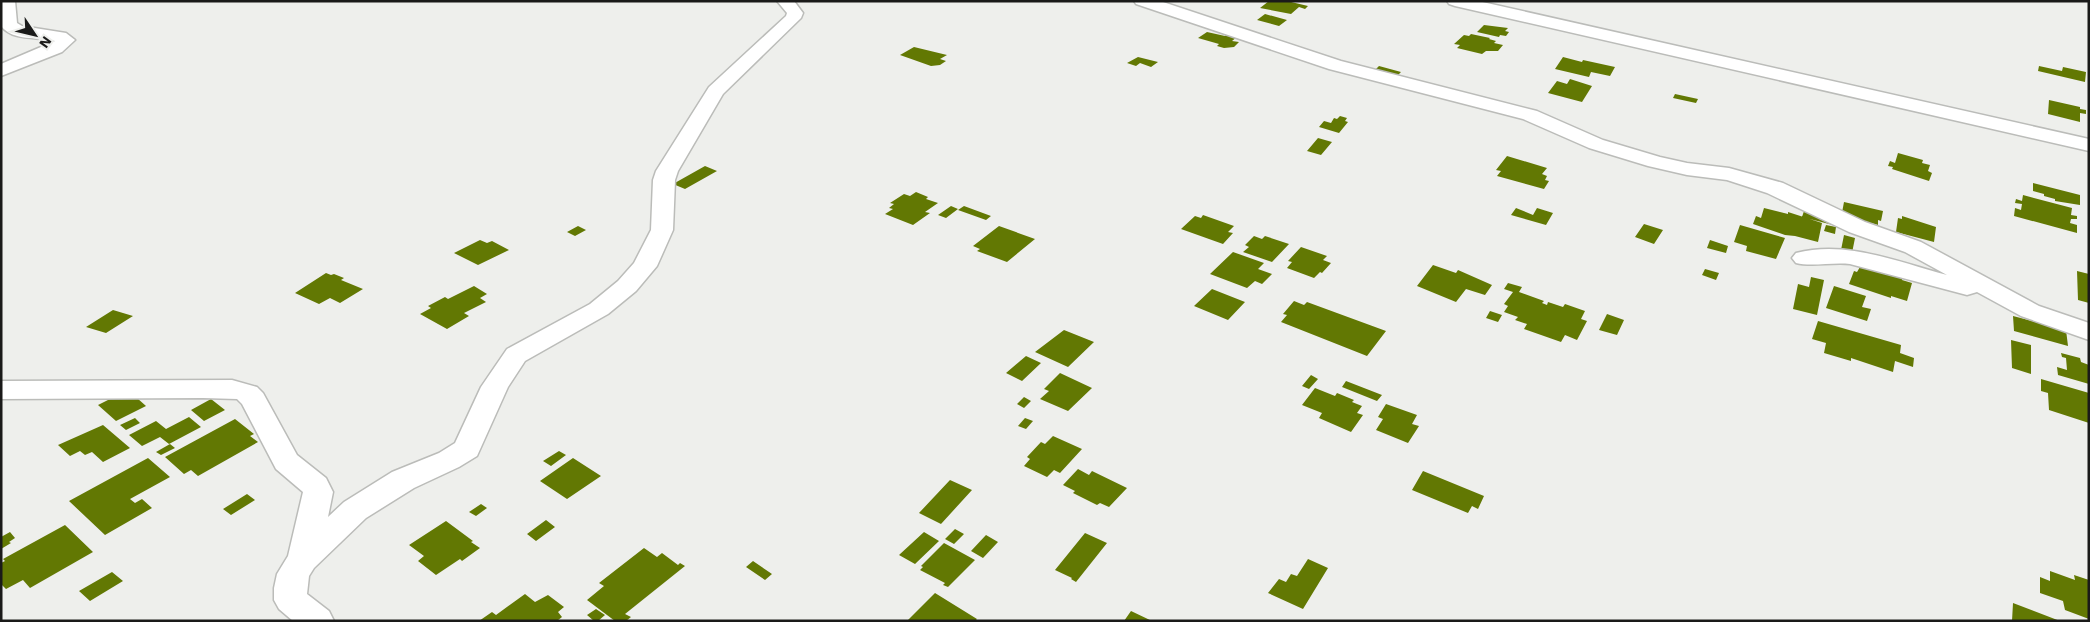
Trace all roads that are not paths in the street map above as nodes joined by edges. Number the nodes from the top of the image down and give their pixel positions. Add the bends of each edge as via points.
1 (6, 1) edge
2 (785, 1) edge
3 (1142, 1) edge
4 (1455, 1) edge
5 (1, 71) edge
6 (2089, 145) edge
7 (1804, 258) dead end
8 (1994, 292) junction
9 (2089, 332) edge
10 (1, 390) edge
11 (303, 559) junction
12 (317, 621) edge

1 - 5 street via 9,25 16,30 59,36 66,40 56,48
2 - 11 street via 792,8 792,18 716,92 667,171 662,230 645,266 599,309 516,355 495,387 467,449 403,480 355,510
3 - 8 street via 1335,65 1521,112 1596,144 1655,162 1729,174 1760,183 1795,196 1857,227 1913,247
4 - 6 street
7 - 8 street via 1852,257 1976,291
8 - 9 street via 2030,311
10 - 11 street via 232,389 247,393 286,462 318,492
11 - 12 street via 293,574 291,600

